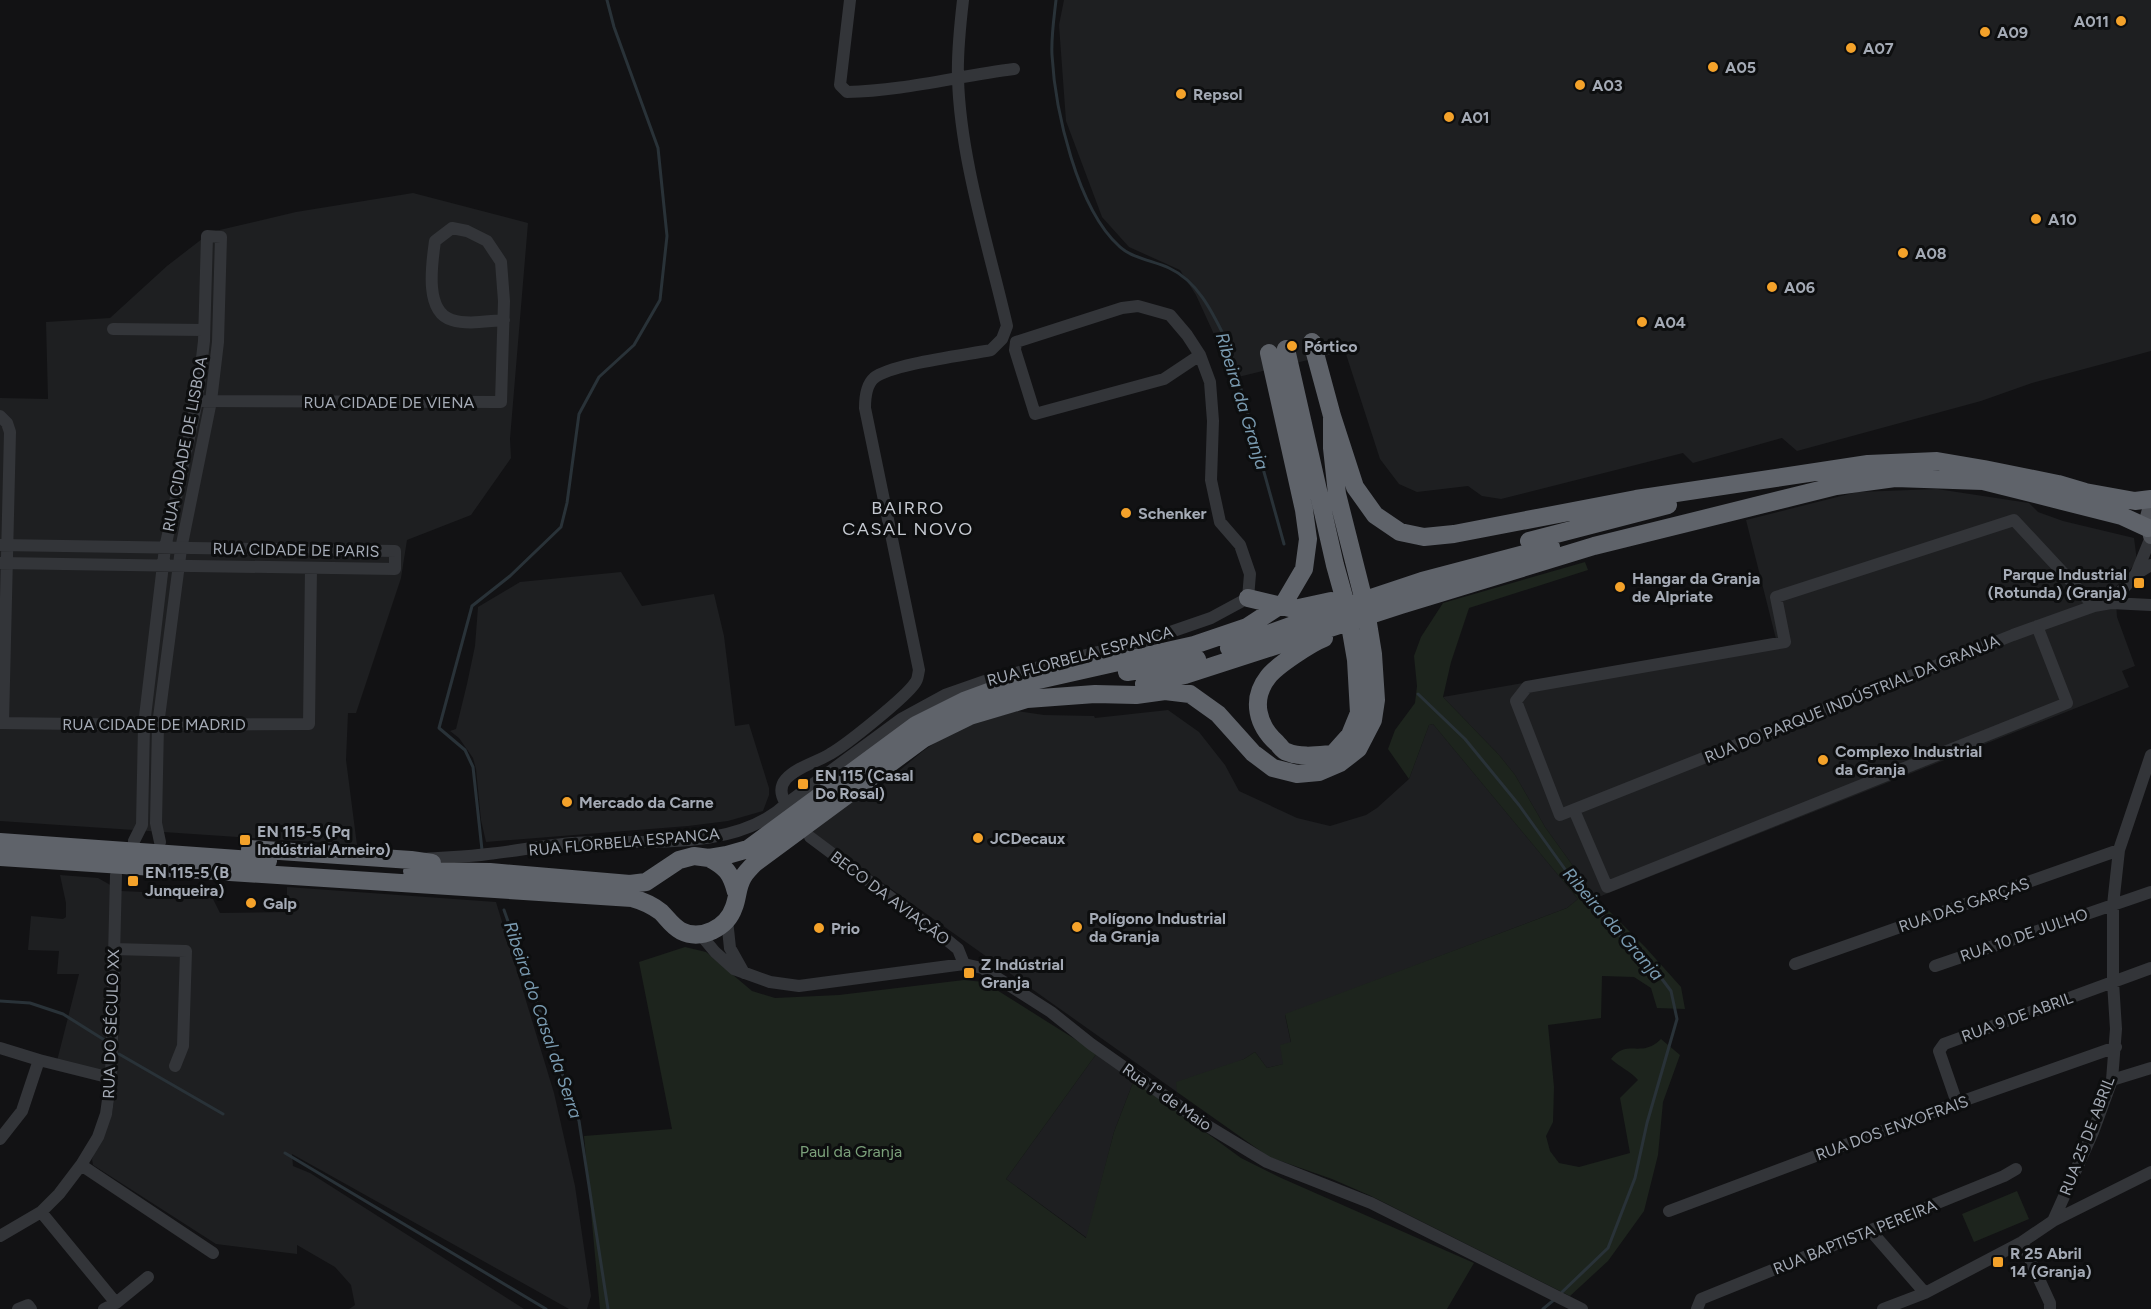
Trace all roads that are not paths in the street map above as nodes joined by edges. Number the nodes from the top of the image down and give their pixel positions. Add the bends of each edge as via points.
1 (850, 0) edge
2 (963, 0) edge
3 (1014, 69) dead end
4 (958, 79) junction
5 (504, 320) junction
6 (113, 329) dead end
7 (204, 330) junction
8 (1312, 342) dead end
9 (1200, 355) junction
10 (196, 401) junction
11 (212, 401) junction
12 (0, 416) edge
13 (1332, 416) junction
14 (1984, 469) junction
15 (1787, 477) junction
16 (2151, 499) edge
17 (2151, 506) edge
18 (2150, 534) edge
19 (4, 545) edge
20 (165, 548) junction
21 (182, 549) junction
22 (4, 563) edge
23 (163, 565) junction
24 (2151, 565) edge
25 (180, 566) junction
26 (311, 568) junction
27 (2136, 574) junction
28 (1248, 598) junction
29 (2111, 603) junction
30 (1401, 605) junction
31 (2151, 605) edge
32 (2094, 606) junction
33 (2037, 626) junction
34 (1365, 657) junction
35 (994, 690) junction
36 (1095, 694) junction
37 (2, 723) edge
38 (144, 725) junction
39 (158, 725) junction
40 (2151, 755) edge
41 (786, 804) junction
42 (1574, 810) junction
43 (810, 837) dead end
44 (0, 840) edge
45 (134, 842) junction
46 (160, 842) junction
47 (2119, 850) junction
48 (0, 856) edge
49 (709, 858) junction
50 (411, 860) junction
51 (0, 867) edge
52 (667, 869) junction
53 (490, 872) junction
54 (116, 874) junction
55 (736, 892) junction
56 (2151, 892) edge
57 (583, 894) junction
58 (2113, 905) junction
59 (662, 913) junction
60 (727, 920) junction
61 (700, 934) junction
62 (114, 949) junction
63 (964, 964) junction
64 (1795, 964) dead end
65 (1935, 966) dead end
66 (2151, 968) edge
67 (744, 973) junction
68 (2113, 982) junction
69 (2116, 1047) junction
70 (0, 1048) edge
71 (39, 1060) junction
72 (175, 1066) dead end
73 (2151, 1068) edge
74 (111, 1078) junction
75 (2112, 1080) junction
76 (1957, 1103) junction
77 (0, 1139) edge
78 (81, 1165) junction
79 (2016, 1169) dead end
80 (2151, 1172) edge
81 (1669, 1211) dead end
82 (41, 1212) junction
83 (2053, 1221) junction
84 (1870, 1230) junction
85 (0, 1236) edge
86 (2022, 1242) junction
87 (213, 1254) dead end
88 (148, 1277) dead end
89 (1925, 1293) junction
90 (116, 1303) junction
91 (18, 1309) edge
92 (30, 1309) edge
93 (104, 1309) edge
94 (1582, 1309) edge
95 (1697, 1309) edge
96 (1883, 1309) edge
97 (2050, 1309) edge

1 - 4 street via 840,85 847,92
2 - 4 street
3 - 4 street
4 - 41 street via 963,137 1007,326 1002,339 991,350 891,369 873,379 866,392 865,408 919,670 916,682 895,703 832,753 785,781 781,789
5 - 5 street, RUA CIDADE DE VIENA via 451,320 437,310 432,268 435,241 452,228 487,241 501,262
5 - 11 street, RUA CIDADE DE VIENA via 501,402
6 - 7 street
7 - 10 street, RUA CIDADE DE LISBOA
7 - 11 street, RUA CIDADE DE LISBOA via 207,236 221,237
8 - 13 highway
9 - 9 street via 1170,315 1138,306 1016,342 1014,350 1035,414 1164,379
9 - 28 street via 1210,382 1211,480 1220,522 1240,545 1250,574
10 - 11 street, RUA CIDADE DE VIENA
10 - 20 street, RUA CIDADE DE LISBOA
11 - 21 street, RUA CIDADE DE LISBOA
12 - 19 street via 10,432
13 - 15 highway via 1355,487 1375,515 1400,532 1424,537
13 - 34 highway via 1337,494 1365,605
14 - 15 highway via 1936,461 1868,464
14 - 16 highway via 2135,501
14 - 35 highway via 1865,470 1808,480 1422,581 1185,663
15 - 28 highway via 1402,575 1324,603 1294,609
17 - 18 main road
18 - 27 street
18 - 30 highway via 2122,516 1983,481 1895,478 1836,486 1594,546
19 - 20 street, RUA CIDADE DE PARIS
19 - 22 street
20 - 21 street, RUA CIDADE DE PARIS
20 - 23 street, RUA CIDADE DE LISBOA
21 - 25 street, RUA CIDADE DE LISBOA
21 - 26 street, RUA CIDADE DE PARIS via 395,551 395,569
22 - 23 street, RUA CIDADE DE PARIS
22 - 37 street
23 - 25 street, RUA CIDADE DE PARIS
23 - 38 street, RUA CIDADE DE LISBOA
24 - 27 street
25 - 26 street, RUA CIDADE DE PARIS
25 - 39 street, RUA CIDADE DE LISBOA
26 - 39 street, RUA CIDADE DE MADRID via 309,724
27 - 29 street
28 - 41 street, RUA FLORBELA ESPANCA via 1211,618 1153,638 945,695 901,719
29 - 31 street
29 - 32 street, RUA DO PARQUE INDÚSTRIAL DA GRANJA
30 - 34 highway via 1317,640 1269,676 1257,703 1266,734 1286,752 1307,756 1333,754 1350,735 1359,713
30 - 36 highway via 1185,675
32 - 33 street, RUA DO PARQUE INDÚSTRIAL DA GRANJA
32 - 42 street, RUA DO PARQUE INDÚSTRIAL DA GRANJA via 2014,520 1776,597 1785,642 1527,687 1516,701 1560,815
33 - 42 street, RUA DO PARQUE INDÚSTRIAL DA GRANJA
33 - 42 street via 2067,703 1607,887
34 - 35 highway via 1347,608 1277,351 1308,539 1304,569 1284,603 1247,627 1194,645
34 - 36 highway via 1376,700 1373,720 1358,749 1319,772 1297,774 1273,768 1252,753 1218,714 1190,694
35 - 49 highway via 916,725 748,849
36 - 55 highway via 1027,699 969,716 923,739 755,863
37 - 38 street, RUA CIDADE DE MADRID
38 - 39 street, RUA CIDADE DE MADRID
38 - 45 street, RUA CIDADE DE LISBOA via 142,825
39 - 46 street, RUA CIDADE DE LISBOA via 156,823
40 - 47 street, RUA 25 DE ABRIL
41 - 50 street, RUA FLORBELA ESPANCA via 774,816 718,836 572,843
43 - 63 street, BECO DA AVIAÇÃO via 940,934 957,949
44 - 45 highway via 50,834
44 - 53 highway via 409,871
45 - 46 highway
46 - 50 highway
47 - 58 street, RUA 25 DE ABRIL
47 - 64 street, RUA DAS GARÇAS
48 - 57 highway
49 - 52 highway via 686,858
49 - 55 highway via 732,877
50 - 53 highway
51 - 54 highway
52 - 53 highway via 646,882 630,884
52 - 59 highway via 657,898
54 - 57 highway via 527,900
54 - 62 street, RUA DO SÉCULO XX
55 - 60 highway
56 - 58 street, RUA 10 DE JULHO
57 - 59 highway via 632,898
58 - 65 street, RUA 10 DE JULHO
58 - 68 street, RUA 25 DE ABRIL
59 - 61 highway via 671,925 685,933
60 - 61 highway via 715,930
60 - 67 street via 730,948
61 - 67 street, Rua 1º de Maio via 734,969
62 - 72 street via 186,951 183,1046
62 - 74 street, RUA DO SÉCULO XX
63 - 67 street, Rua 1º de Maio via 799,986
63 - 94 street, Rua 1º de Maio via 982,968 1051,1012 1206,1125 1267,1162 1371,1203
66 - 68 street, RUA 9 DE ABRIL
68 - 69 street, RUA 25 DE ABRIL
68 - 76 street, RUA 9 DE ABRIL via 1944,1044 1939,1051
69 - 75 street, RUA 25 DE ABRIL
69 - 76 street, RUA DOS ENXOFRAIS
70 - 71 street
71 - 74 street
71 - 77 street via 22,1111
73 - 75 street
74 - 78 street, RUA DO SÉCULO XX via 106,1114
75 - 83 street, RUA 25 DE ABRIL
76 - 81 street, RUA DOS ENXOFRAIS
78 - 82 street, RUA DO SÉCULO XX
78 - 87 street
79 - 84 street, RUA BAPTISTA PEREIRA
80 - 83 street
82 - 85 street, RUA DO SÉCULO XX
82 - 90 street
83 - 86 street
84 - 89 street
84 - 95 street, RUA BAPTISTA PEREIRA via 1701,1299
86 - 89 street
86 - 97 street
88 - 90 street
89 - 96 street
90 - 93 street
91 - 92 street via 28,1305

